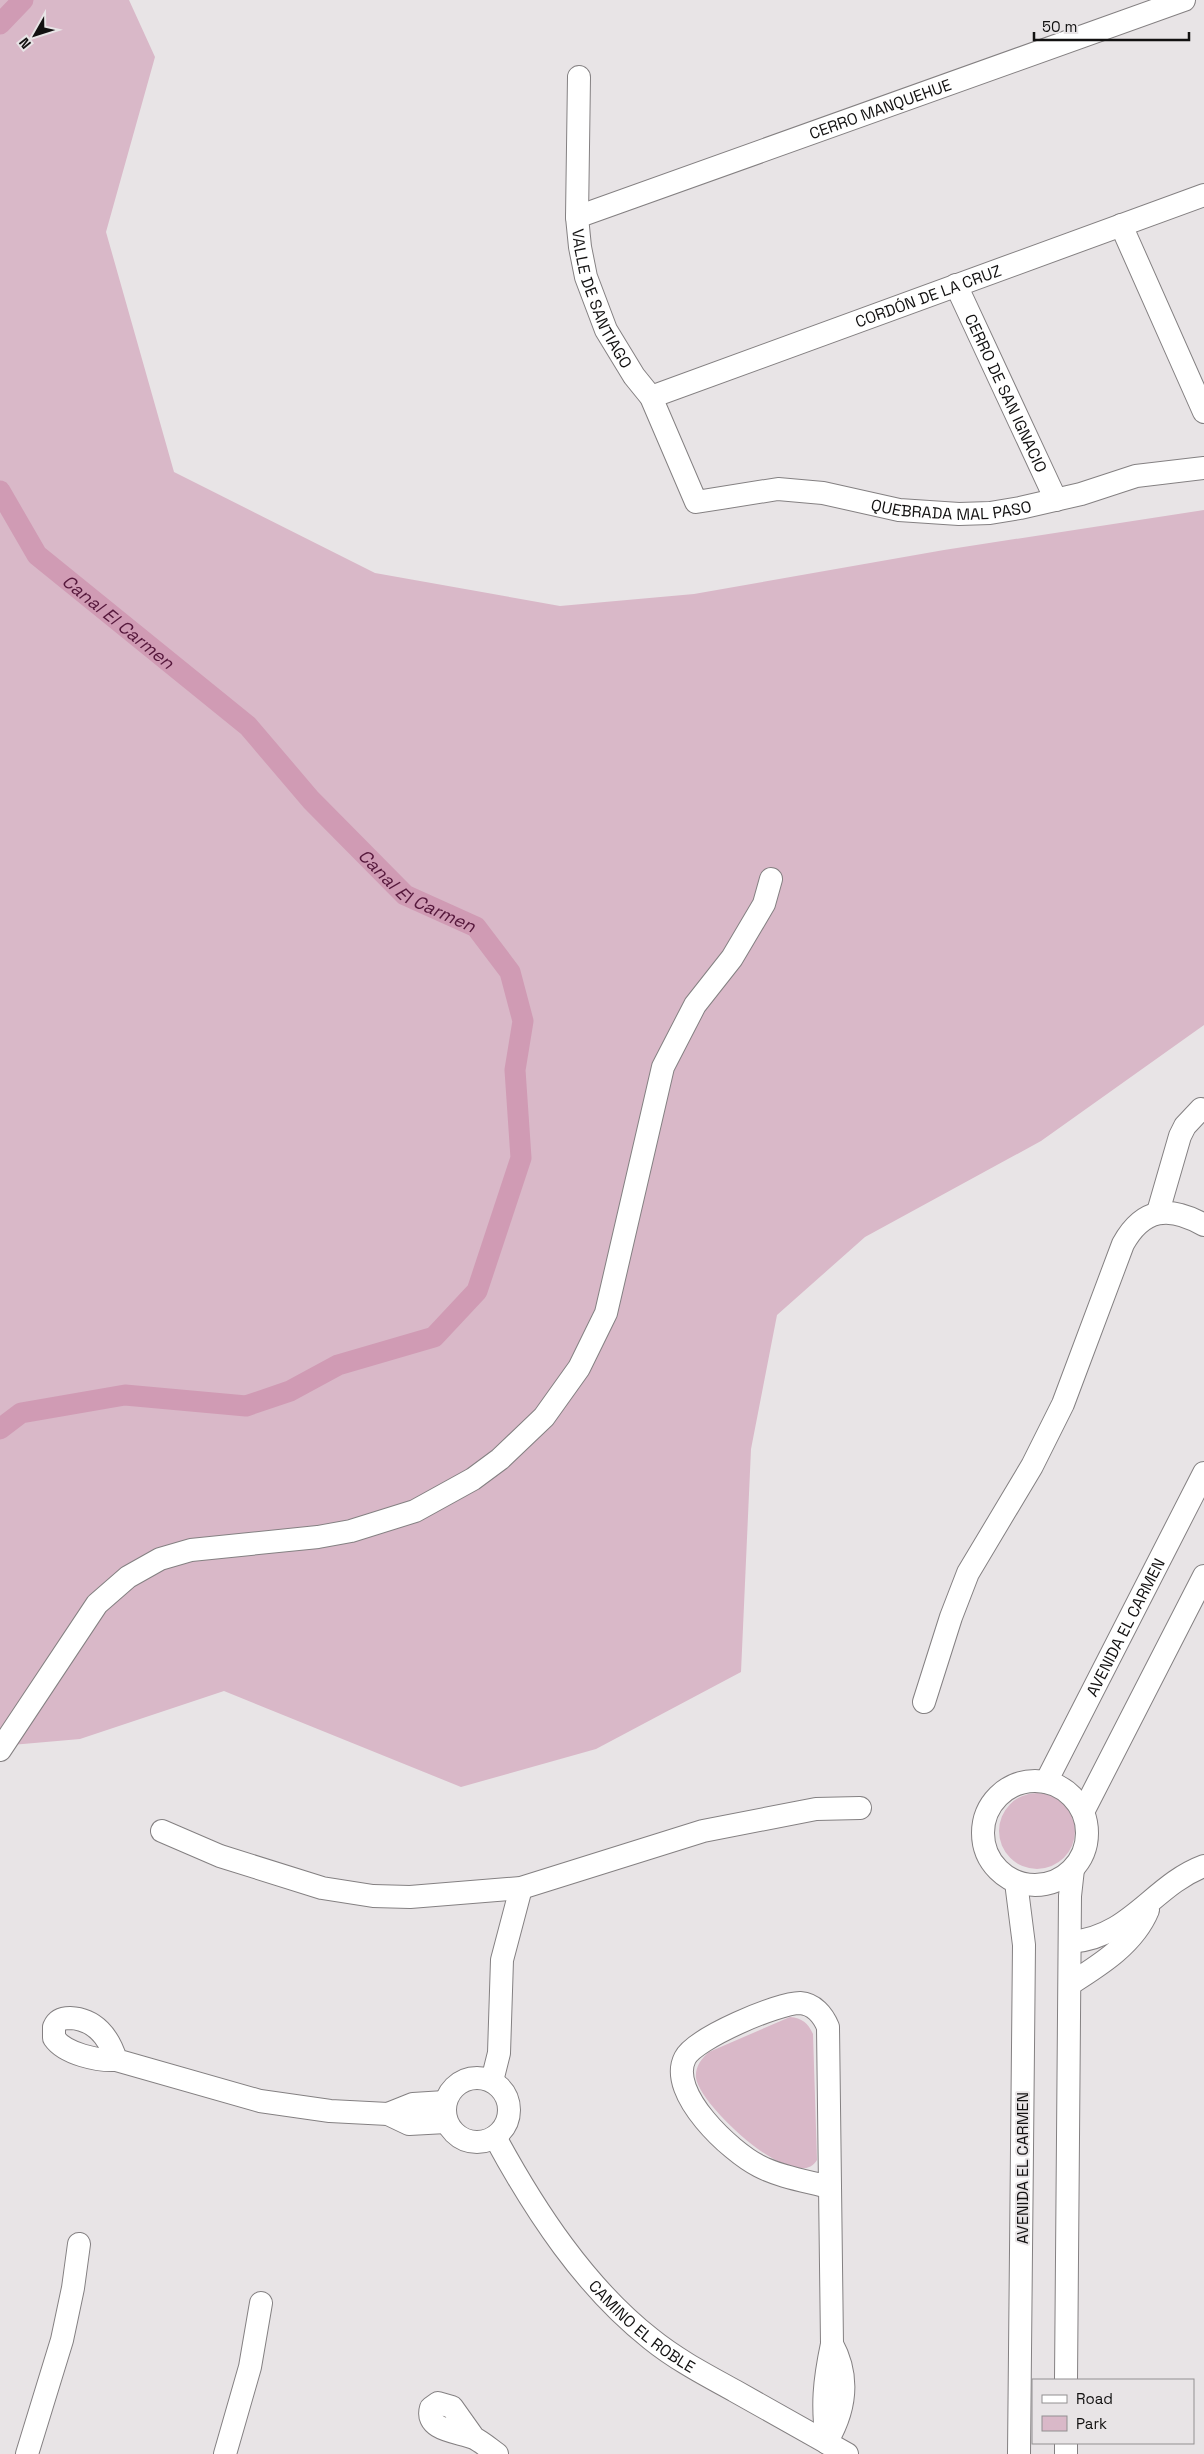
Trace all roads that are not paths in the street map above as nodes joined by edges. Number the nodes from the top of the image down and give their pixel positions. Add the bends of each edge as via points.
1 (1184, 0) edge
2 (579, 77) dead end
3 (1204, 195) edge
4 (577, 217) junction
5 (1121, 225) junction
6 (956, 285) junction
7 (651, 397) junction
8 (1204, 412) edge
9 (1204, 468) edge
10 (1056, 500) junction
11 (696, 502) joint
12 (771, 879) dead end
13 (1201, 1109) dead end
14 (1158, 1212) junction
15 (1204, 1225) edge
16 (1204, 1473) edge
17 (1204, 1576) edge
18 (924, 1702) dead end
19 (0, 1750) edge
20 (1046, 1782) junction
21 (860, 1808) dead end
22 (1083, 1812) junction
23 (162, 1831) dead end
24 (1204, 1866) edge
25 (1073, 1869) junction
26 (1016, 1882) junction
27 (520, 1888) junction
28 (1151, 1902) junction
29 (1070, 1942) junction
30 (1070, 1984) junction
31 (116, 2060) dead end
32 (492, 2081) junction
33 (446, 2112) junction
34 (495, 2137) junction
35 (829, 2187) junction
36 (79, 2244) dead end
37 (261, 2302) dead end
38 (1066, 2379) edge
39 (474, 2438) dead end
40 (822, 2448) edge
41 (27, 2454) edge
42 (225, 2454) edge
43 (497, 2454) edge
44 (847, 2454) edge
45 (1019, 2454) edge

1 - 4 street, CERRO MANQUEHUE
2 - 4 street, VALLE DE SANTIAGO
3 - 5 street, CORDÓN DE LA CRUZ
4 - 7 street, VALLE DE SANTIAGO via 580,247 596,306 619,354
5 - 6 street, CORDÓN DE LA CRUZ
5 - 8 street
6 - 7 street, CORDÓN DE LA CRUZ
6 - 10 street, CERRO DE SAN IGNACIO
7 - 11 street, VALLE DE SANTIAGO
9 - 10 street, QUEBRADA MAL PASO via 1136,476
10 - 11 street, QUEBRADA MAL PASO via 1020,508 959,514 900,510 823,492 778,489
12 - 19 street via 764,904 732,958 695,1004 663,1067 606,1314 579,1368 544,1417 474,1479 415,1511 351,1531 318,1537 191,1550 160,1559 128,1577 97,1604
13 - 14 street via 1180,1136
14 - 15 street via 1172,1213
14 - 18 street via 1136,1225 1123,1244 1060,1412 968,1573
16 - 20 street, AVENIDA EL CARMEN
17 - 22 street
20 - 22 street via 1068,1792
20 - 26 street via 1026,1781 1008,1788 994,1801 985,1818 983,1837 988,1856 1000,1872
21 - 27 street via 816,1810 704,1831
22 - 25 street via 1088,1838
23 - 27 street via 220,1856 347,1893 410,1897
24 - 28 street via 1176,1881
25 - 26 street via 1059,1880 1042,1885
25 - 29 street
26 - 45 street, AVENIDA EL CARMEN via 1024,1945
27 - 32 street via 502,1960 499,2053
28 - 29 street via 1100,1936
28 - 30 street via 1130,1939
29 - 30 street
30 - 38 street
31 - 33 street via 260,2101 330,2111 388,2114 413,2104
32 - 33 street via 483,2078 464,2080 449,2093
32 - 34 street via 506,2095 510,2113
33 - 34 street via 451,2130 467,2141 486,2141
34 - 40 street, CAMINO EL ROBLE via 562,2244 595,2285 635,2326 690,2366
35 - 35 street via 828,2034 820,2014 808,2005 790,2005 722,2030 690,2050 681,2070 684,2087 696,2108 730,2145 761,2167
35 - 40 street via 832,2344 842,2364 844,2392 837,2422
36 - 41 street via 62,2340
37 - 42 street via 250,2367
39 - 43 street
40 - 44 street, CAMINO EL ROBLE

